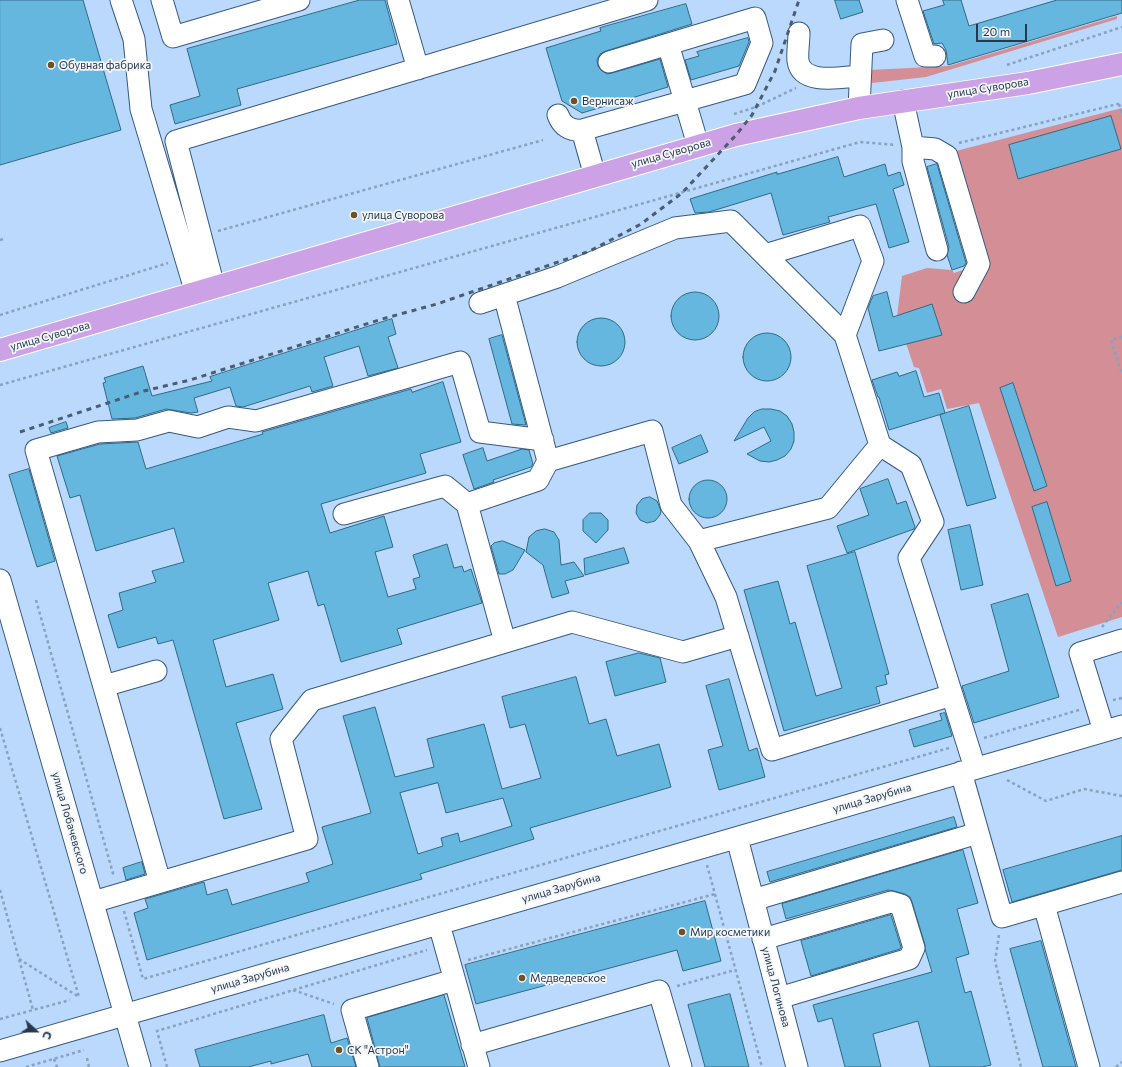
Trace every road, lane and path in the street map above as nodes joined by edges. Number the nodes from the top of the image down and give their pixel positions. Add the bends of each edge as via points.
1 (121, 0) edge
2 (162, 0) edge
3 (298, 0) edge
4 (398, 0) edge
5 (647, 0) edge
6 (907, 0) edge
7 (1122, 27) edge
8 (799, 33) dead end
9 (883, 40) dead end
10 (668, 44) junction
11 (935, 56) dead end
12 (609, 62) dead end
13 (1122, 64) edge
14 (1000, 67) dead end
15 (418, 68) junction
16 (860, 76) junction
17 (685, 101) junction
18 (903, 101) junction
19 (1121, 104) edge
20 (859, 108) junction
21 (1122, 114) edge
22 (558, 115) dead end
23 (582, 130) junction
24 (543, 140) dead end
25 (698, 145) junction
26 (913, 147) junction
27 (935, 149) junction
28 (595, 176) junction
29 (200, 236) junction
30 (937, 250) dead end
31 (765, 255) junction
32 (186, 258) junction
33 (205, 290) junction
34 (964, 292) dead end
35 (504, 295) junction
36 (480, 303) dead end
37 (0, 315) edge
38 (845, 335) junction
39 (1122, 337) edge
40 (0, 350) edge
41 (1121, 370) edge
42 (1122, 374) edge
43 (0, 385) edge
44 (543, 440) junction
45 (880, 445) junction
46 (548, 461) junction
47 (467, 504) junction
48 (344, 514) dead end
49 (699, 542) junction
50 (1, 586) edge
51 (36, 600) dead end
52 (738, 636) junction
53 (1122, 640) edge
54 (505, 642) junction
55 (156, 671) dead end
56 (104, 686) junction
57 (952, 695) junction
58 (1122, 698) edge
59 (1096, 705) junction
60 (0, 728) edge
61 (1113, 728) edge
62 (967, 742) junction
63 (968, 770) junction
64 (1007, 780) dead end
65 (1122, 796) edge
66 (978, 833) junction
67 (737, 838) junction
68 (702, 848) junction
69 (160, 882) junction
70 (1122, 882) edge
71 (0, 890) edge
72 (119, 894) junction
73 (715, 894) junction
74 (753, 900) junction
75 (93, 902) junction
76 (1044, 905) junction
77 (1002, 917) junction
78 (444, 922) junction
79 (763, 939) junction
80 (444, 944) junction
81 (19, 959) junction
82 (735, 970) junction
83 (458, 971) junction
84 (292, 990) junction
85 (659, 992) junction
86 (779, 998) junction
87 (70, 1000) dead end
88 (473, 1009) dead end
89 (33, 1010) junction
90 (352, 1010) junction
91 (125, 1015) junction
92 (0, 1019) edge
93 (472, 1045) junction
94 (84, 1050) dead end
95 (0, 1051) edge
96 (87, 1058) dead end
97 (54, 1059) junction
98 (1122, 1062) edge
99 (26, 1067) edge
100 (57, 1067) edge
101 (89, 1067) edge
102 (140, 1067) edge
103 (167, 1067) edge
104 (368, 1067) edge
105 (478, 1067) edge
106 (680, 1067) edge
107 (762, 1067) edge
108 (797, 1067) edge
109 (1021, 1067) edge
110 (1089, 1067) edge
111 (1116, 1067) edge

1 - 32 street via 134,39 141,109
2 - 3 street via 173,36
4 - 15 street
5 - 15 street
6 - 11 street via 925,56
7 - 14 path
8 - 16 street via 799,66 807,75 817,78
9 - 16 street via 862,44
10 - 12 street
10 - 17 street
10 - 17 street via 755,18 762,43 745,84
13 - 18 main road, улица Суворова via 1028,83
15 - 29 street via 176,141
16 - 20 street
17 - 23 street
17 - 25 street
18 - 20 main road, улица Суворова
18 - 26 street
19 - 21 path
19 - 27 path
20 - 25 main road, улица Суворова
22 - 23 street via 567,127
23 - 28 street
24 - 29 path
25 - 28 main road, улица Суворова
26 - 27 street
26 - 30 street via 913,161
26 - 43 path via 860,142
27 - 34 street via 947,156 979,264
28 - 33 main road, улица Суворова
29 - 33 street
31 - 35 street via 731,221 675,228 557,277
31 - 38 street
31 - 38 street via 860,226 873,261
32 - 33 street
32 - 37 path
33 - 40 main road, улица Суворова
35 - 36 street
35 - 44 street
38 - 45 street
39 - 41 path via 1111,340
41 - 42 path
44 - 46 street
44 - 56 street via 480,432 460,362 256,421 228,417 198,427 168,421 137,430 98,432 36,450
45 - 49 street via 828,508
45 - 57 street via 911,465 933,522 909,558
46 - 47 street via 538,480
46 - 49 street via 652,431 671,505
47 - 48 street via 444,486
47 - 54 street
49 - 52 street via 726,597
50 - 75 street, улица Лобачевского
51 - 72 path
52 - 54 street via 683,652 572,622
52 - 57 street via 772,750
53 - 59 street via 1080,653
54 - 69 street via 312,700 280,739 308,839
55 - 56 street
56 - 69 street
57 - 62 street
58 - 59 path
59 - 61 street
59 - 62 path
60 - 81 path via 79,997
61 - 63 street, улица Зарубина
62 - 63 street
62 - 72 path via 143,979
63 - 66 street
63 - 67 street, улица Зарубина
64 - 65 path via 1046,801 1084,789
66 - 74 street
66 - 77 street
67 - 68 street, улица Зарубина
67 - 74 street, улица Логинова
68 - 73 path
68 - 78 street, улица Зарубина
69 - 72 street
70 - 76 street
71 - 81 path
72 - 75 street
73 - 82 path
73 - 83 path
74 - 79 street, улица Логинова
75 - 91 street, улица Лобачевского
76 - 77 street
76 - 110 street
77 - 109 path via 995,961
78 - 80 street
78 - 83 street
78 - 91 street, улица Зарубина
79 - 86 street, улица Логинова
79 - 86 street via 891,902 902,906 914,948 909,959
80 - 83 street
80 - 84 path
81 - 89 path
82 - 85 path
82 - 107 path
83 - 88 street
83 - 90 street
83 - 93 street
84 - 90 path
84 - 103 path via 157,1031
85 - 93 street
85 - 106 street
86 - 108 street, улица Логинова
87 - 89 path
89 - 92 path
90 - 104 street
91 - 95 street, улица Зарубина
91 - 102 street, улица Лобачевского
93 - 105 street
94 - 97 path
96 - 101 path
97 - 99 path
97 - 100 path
98 - 111 path

